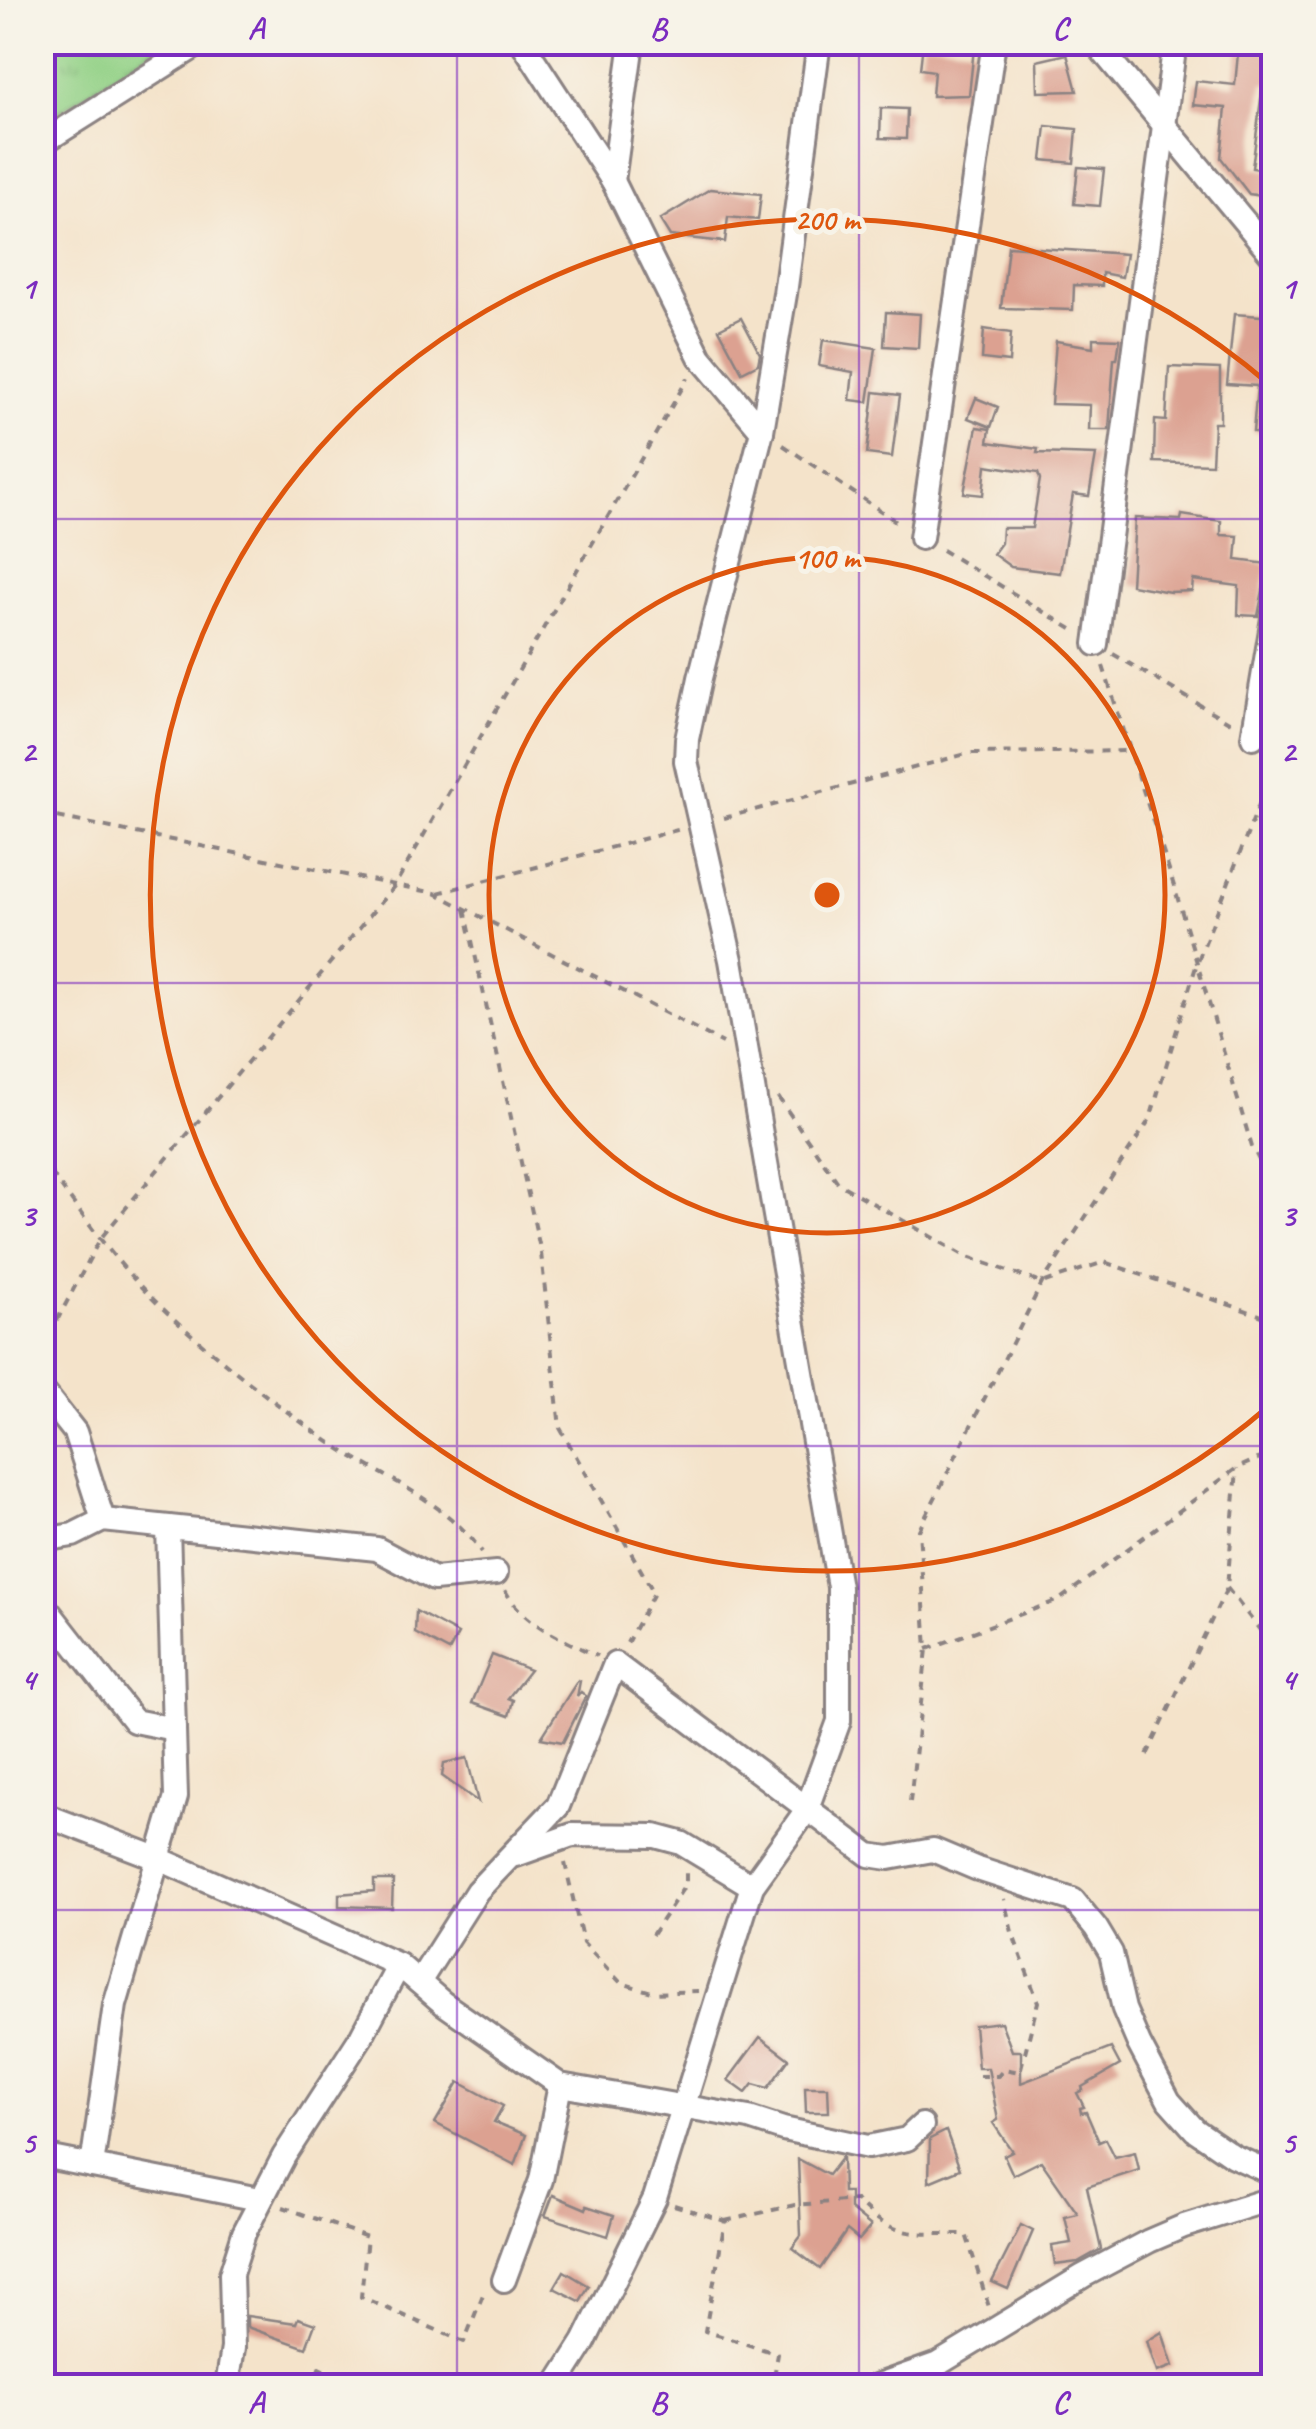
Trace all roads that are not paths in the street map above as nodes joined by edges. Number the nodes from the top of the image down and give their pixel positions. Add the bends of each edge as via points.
1 (202, 42) edge
2 (522, 42) edge
3 (632, 42) edge
4 (818, 42) edge
5 (994, 42) edge
6 (1095, 42) edge
7 (1174, 42) edge
8 (1164, 124) junction
9 (42, 143) edge
10 (613, 181) junction
11 (1274, 257) edge
12 (762, 431) junction
13 (922, 538) road end
14 (1274, 612) edge
15 (1096, 644) road end
16 (1254, 737) road end
17 (42, 1390) edge
18 (103, 1520) junction
19 (168, 1527) junction
20 (42, 1540) edge
21 (496, 1573) road end
22 (42, 1603) edge
23 (174, 1729) junction
24 (806, 1811) junction
25 (42, 1814) edge
26 (156, 1858) junction
27 (503, 1860) junction
28 (752, 1886) junction
29 (399, 1965) junction
30 (418, 1982) junction
31 (560, 2085) junction
32 (682, 2107) junction
33 (922, 2125) dead end
34 (42, 2156) edge
35 (92, 2166) junction
36 (1274, 2174) edge
37 (1274, 2198) edge
38 (259, 2199) junction
39 (504, 2280) road end
40 (227, 2386) edge
41 (556, 2386) edge
42 (876, 2386) edge

1 - 9 street
2 - 10 street
3 - 10 street
4 - 12 street
5 - 13 street
6 - 8 street
7 - 8 street
8 - 11 street
8 - 15 street
10 - 12 street via 700,357
12 - 24 street via 686,761 749,1056 839,1587 839,1720
14 - 16 street
17 - 18 street via 75,1432
18 - 19 street
18 - 20 street via 74,1535
19 - 21 street via 376,1548 434,1579
19 - 23 street
22 - 23 street via 134,1721
23 - 26 street via 176,1797
24 - 27 street via 615,1664 558,1806
24 - 28 street
24 - 36 street via 869,1855 933,1850 1074,1900 1111,1953 1124,2009 1169,2101 1195,2130
25 - 26 street
26 - 29 street
26 - 35 street via 115,2005
27 - 28 street via 560,1837 655,1836
27 - 30 street
28 - 32 street
29 - 30 street
29 - 38 street via 362,2037
30 - 31 street
31 - 32 street
31 - 39 street via 541,2180
32 - 33 street via 868,2146 908,2139
32 - 41 street via 655,2198
34 - 35 street
35 - 38 street
37 - 42 street via 1149,2241 938,2364
38 - 40 street via 231,2274 234,2348

